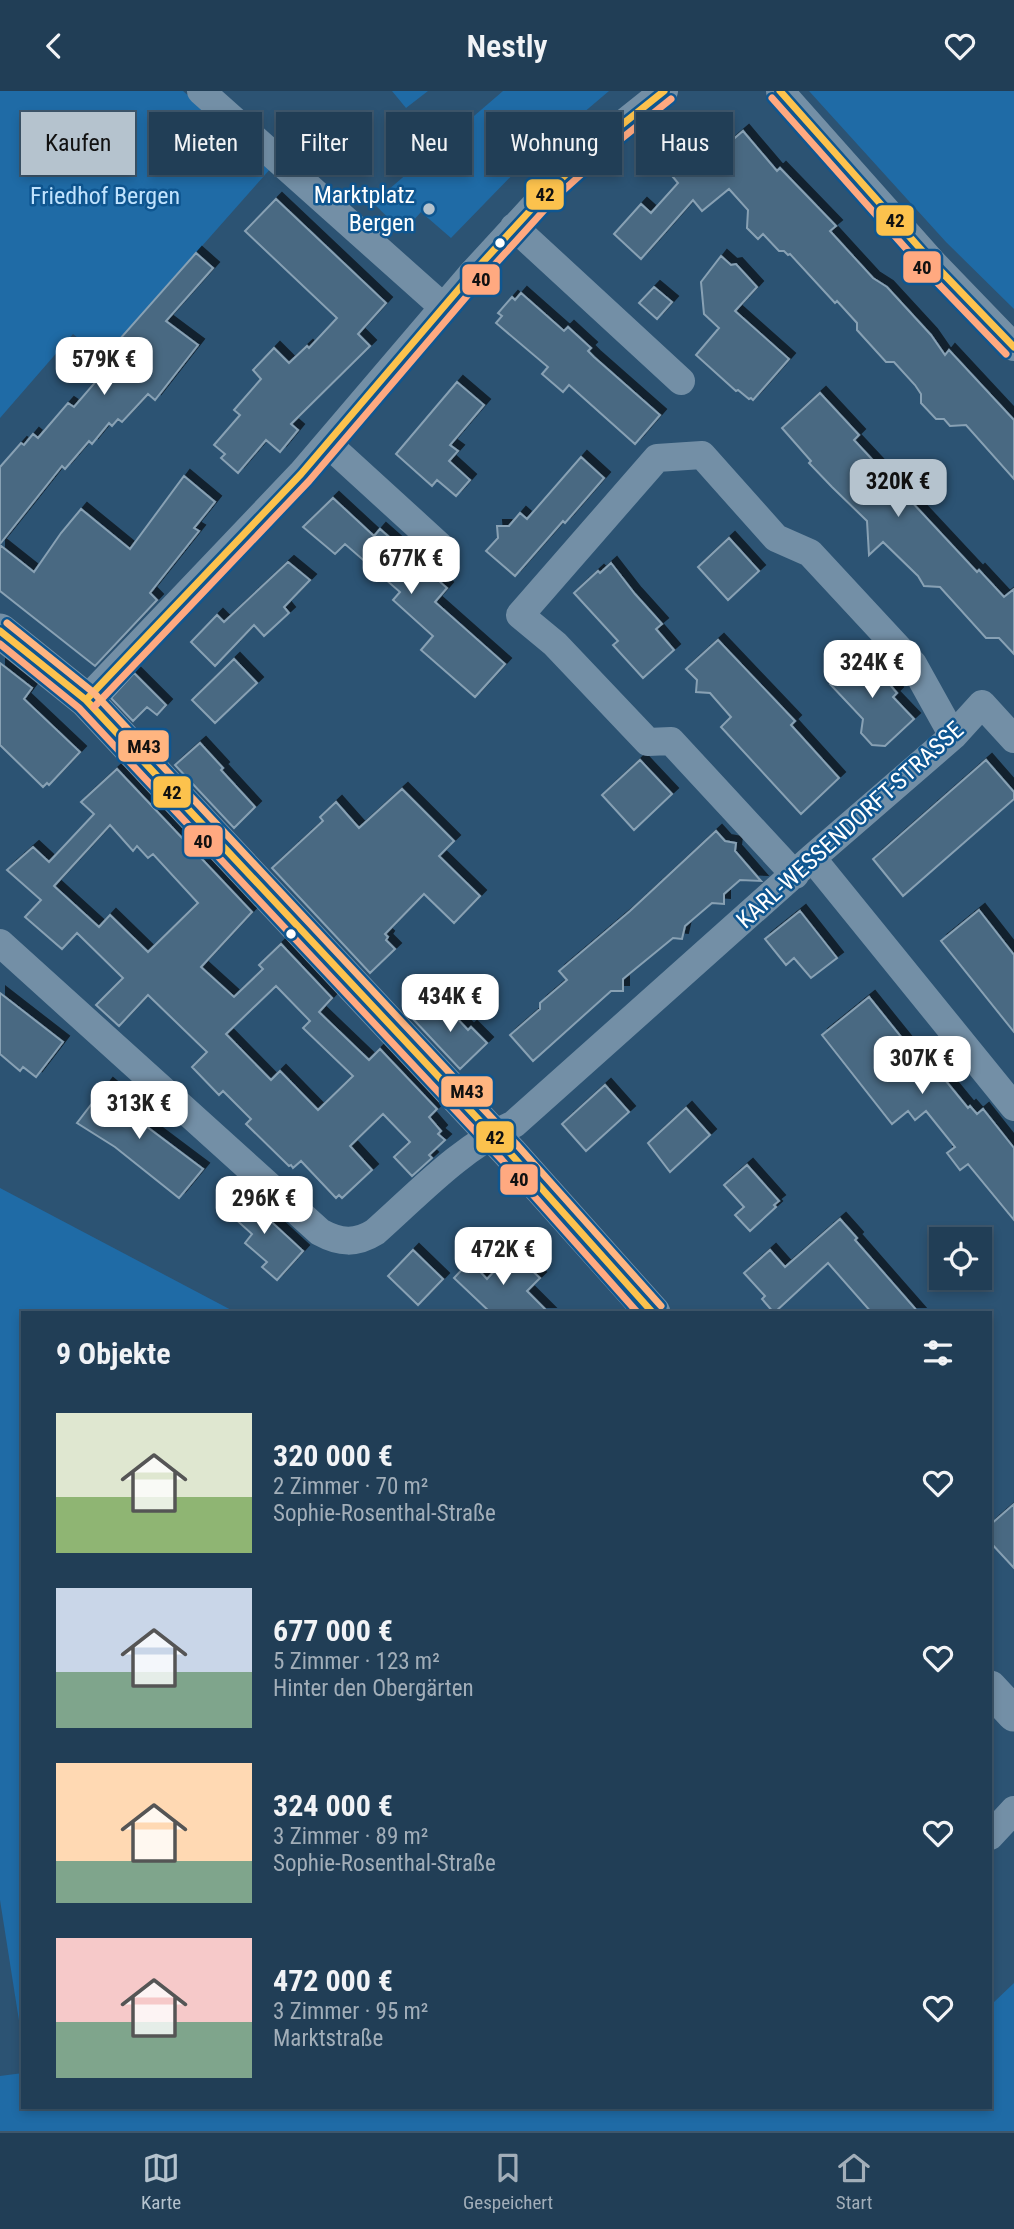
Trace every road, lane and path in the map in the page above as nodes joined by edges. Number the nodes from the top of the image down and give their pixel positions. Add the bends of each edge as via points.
1 (201, 91) edge
2 (664, 91) edge
3 (780, 91) edge
4 (514, 227) junction
5 (443, 307) junction
6 (1014, 347) edge
7 (681, 381) dead end
8 (328, 444) junction
9 (443, 549) dead end
10 (0, 631) edge
11 (86, 700) junction
12 (953, 736) junction
13 (1014, 739) edge
14 (804, 866) junction
15 (0, 943) edge
16 (1014, 1107) edge
17 (492, 1134) junction
18 (651, 1311) edge
19 (992, 1690) edge
20 (1014, 1714) edge
21 (1014, 1810) edge
22 (992, 1834) edge

1 - 5 street
2 - 4 street via 609,135
3 - 6 street via 924,254
4 - 5 street
4 - 7 street
5 - 8 street
8 - 9 street
8 - 11 street
10 - 11 street
11 - 17 street
12 - 13 street, KARL-WESSENDORFT-STRASSE via 982,704
12 - 14 street, KARL-WESSENDORFT-STRASSE
12 - 14 street via 913,664 810,553 776,538 702,455 657,458 520,615 555,644 648,742 671,741
14 - 16 street
14 - 17 street, KARL-WESSENDORFT-STRASSE via 514,1123
15 - 17 street, KARL-WESSENDORFT-STRASSE via 333,1239 356,1240 375,1232
17 - 18 street
19 - 20 street
21 - 22 street

